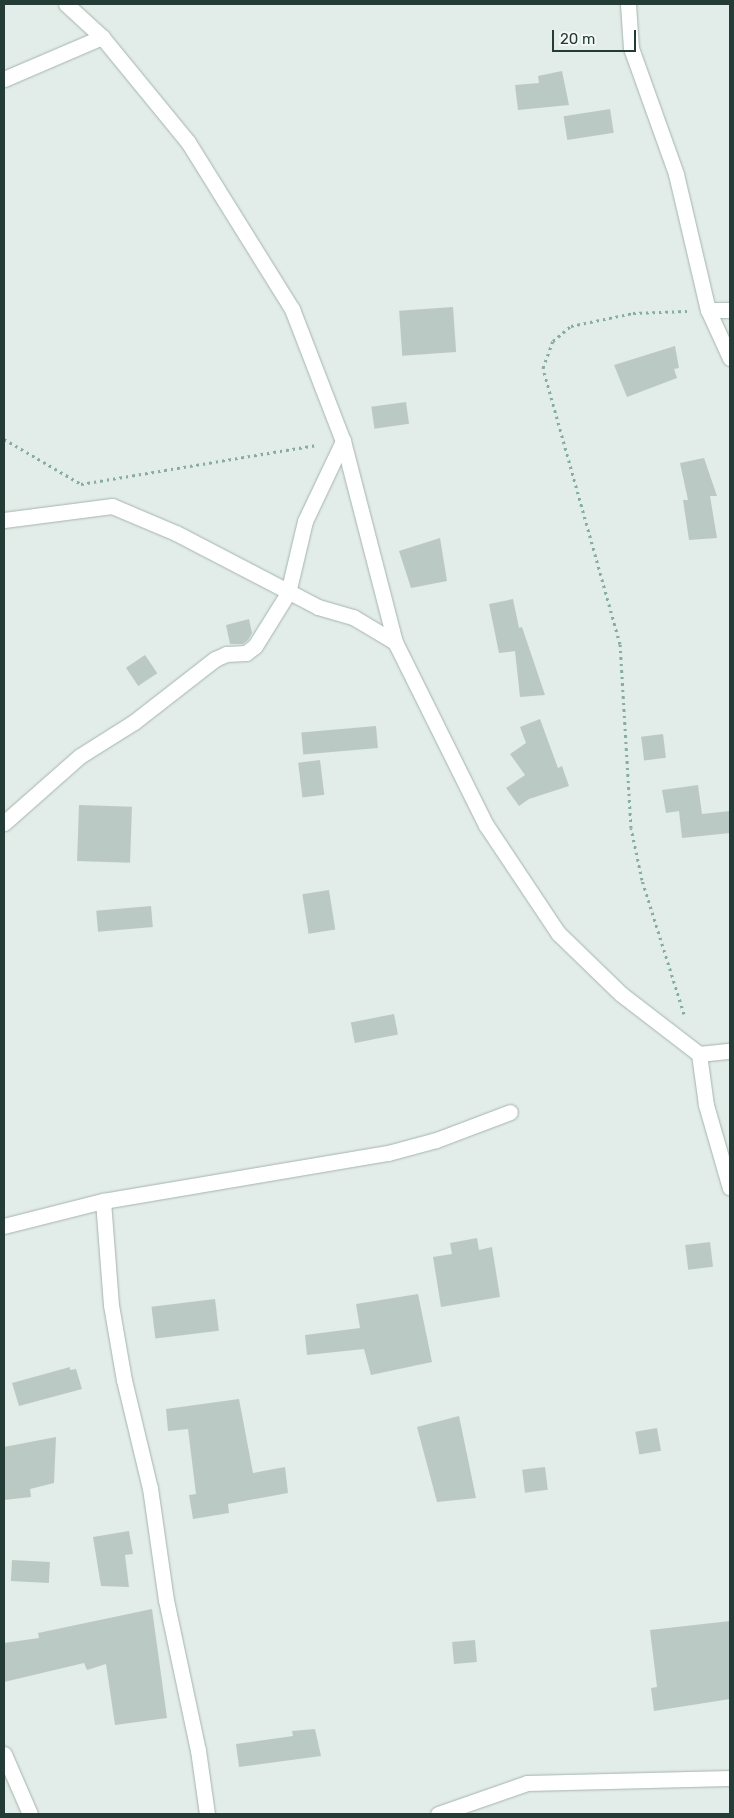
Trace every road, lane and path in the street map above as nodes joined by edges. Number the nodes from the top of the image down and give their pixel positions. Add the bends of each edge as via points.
1 (66, 4) edge
2 (628, 4) edge
3 (102, 37) junction
4 (4, 79) edge
5 (708, 310) junction
6 (730, 310) edge
7 (730, 358) edge
8 (4, 440) edge
9 (343, 441) junction
10 (81, 484) junction
11 (112, 506) junction
12 (4, 520) edge
13 (288, 592) junction
14 (395, 642) junction
15 (4, 823) edge
16 (686, 1018) dead end
17 (730, 1051) edge
18 (699, 1054) junction
19 (510, 1112) dead end
20 (730, 1188) edge
21 (103, 1201) junction
22 (4, 1226) edge
23 (4, 1754) edge
24 (730, 1778) edge
25 (30, 1814) edge
26 (207, 1814) edge
27 (438, 1814) edge

1 - 3 street
2 - 5 street via 631,48 676,174
3 - 4 street
3 - 9 street via 188,142 292,309
5 - 6 street
5 - 7 street
5 - 16 path via 632,314 571,326 554,341 543,368 620,644 631,828 642,880
8 - 10 path
9 - 10 path
9 - 13 street via 305,521
9 - 14 street
10 - 11 path
11 - 12 street
11 - 13 street via 176,534
13 - 14 street via 318,607 353,617
13 - 15 street via 255,646 246,653 226,654 214,659 134,722 80,756
14 - 18 street via 486,825 558,933 622,994
17 - 18 street
18 - 20 street via 706,1105
19 - 21 street via 436,1140 388,1153
21 - 22 street
21 - 26 street via 111,1305 124,1380 150,1488 166,1600 198,1750
23 - 25 street
24 - 27 street via 527,1783

